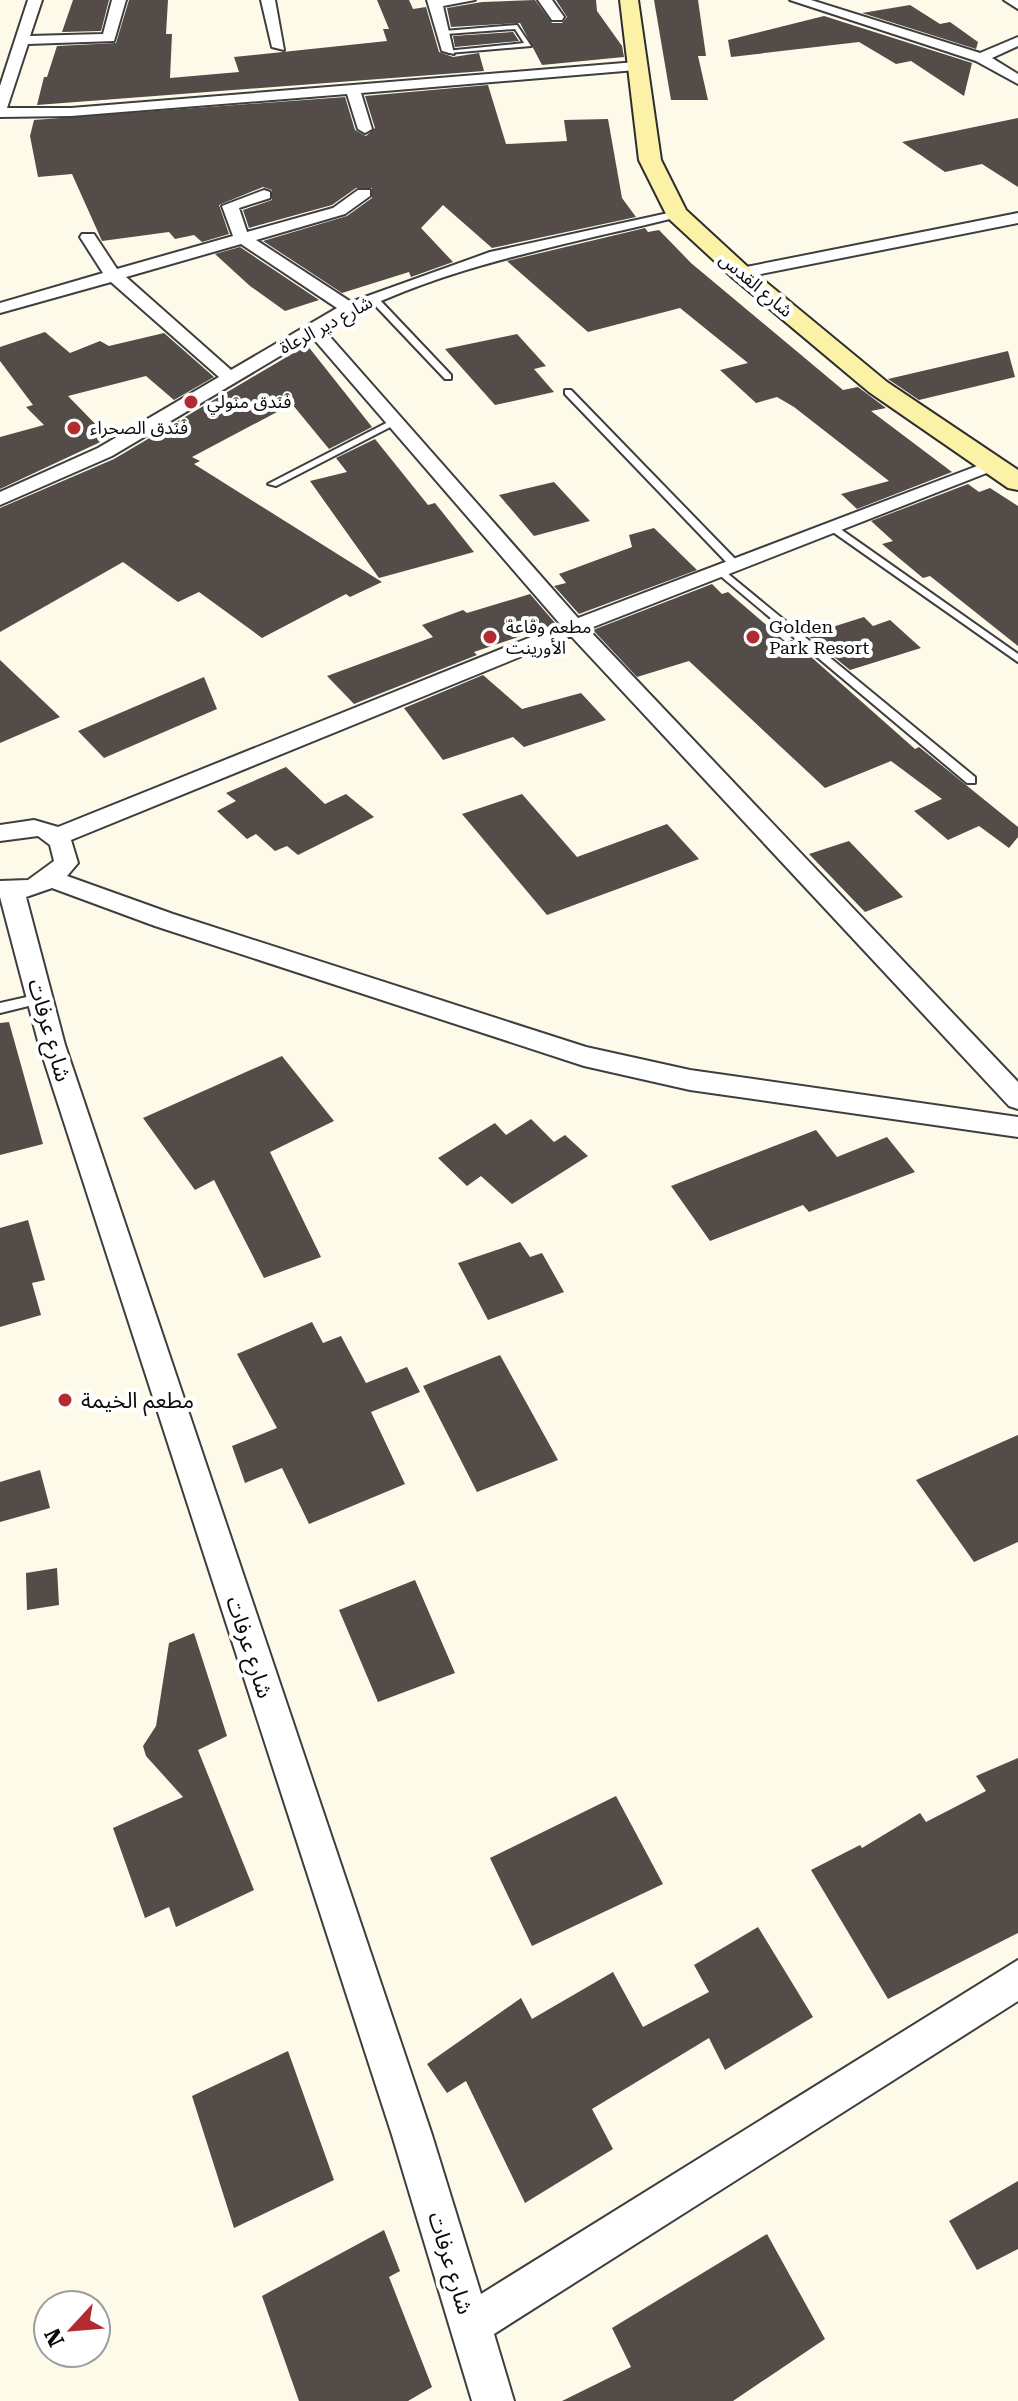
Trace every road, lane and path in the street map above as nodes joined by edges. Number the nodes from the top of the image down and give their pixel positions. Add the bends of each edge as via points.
1 (35, 0) edge
2 (119, 0) edge
3 (268, 0) edge
4 (468, 0) edge
5 (545, 0) edge
6 (629, 0) edge
7 (797, 0) edge
8 (1011, 0) edge
9 (435, 2) edge
10 (1018, 5) edge
11 (557, 17) dead end
12 (446, 32) junction
13 (24, 40) junction
14 (1018, 41) edge
15 (279, 47) dead end
16 (449, 51) joint
17 (981, 58) junction
18 (636, 66) junction
19 (5, 80) edge
20 (1018, 80) edge
21 (353, 89) junction
22 (0, 111) edge
23 (365, 129) dead end
24 (364, 193) dead end
25 (264, 195) dead end
26 (676, 213) junction
27 (1018, 218) edge
28 (88, 237) dead end
29 (241, 237) junction
30 (741, 273) junction
31 (113, 275) junction
32 (374, 299) junction
33 (0, 308) edge
34 (349, 308) junction
35 (314, 329) junction
36 (448, 377) dead end
37 (231, 379) junction
38 (568, 392) dead end
39 (395, 422) junction
40 (992, 467) junction
41 (1018, 482) edge
42 (273, 484) dead end
43 (0, 499) edge
44 (833, 528) junction
45 (728, 568) junction
46 (574, 627) junction
47 (1018, 659) edge
48 (971, 780) dead end
49 (0, 833) edge
50 (58, 836) junction
51 (52, 879) junction
52 (6, 890) edge
53 (40, 999) junction
54 (0, 1008) edge
55 (1018, 1099) edge
56 (1018, 1127) edge
57 (1018, 1979) edge
58 (470, 2325) junction
59 (493, 2401) edge

1 - 13 street
2 - 13 street via 109,38
3 - 15 street
4 - 9 street
5 - 11 street
6 - 18 main road, شارع القدس
7 - 17 street
8 - 10 street
9 - 12 street
12 - 16 street
12 - 16 lane via 517,27 529,45
13 - 19 street
14 - 17 street
17 - 20 street
18 - 21 street
18 - 26 main road, شارع القدس via 650,160
19 - 22 street
21 - 22 street via 71,112
21 - 23 street
24 - 29 street via 339,211
25 - 29 street via 230,206
26 - 30 main road, شارع القدس
26 - 32 street, شارع دير الرعاة via 496,255
27 - 30 street
28 - 31 street
29 - 31 street
29 - 34 street
30 - 40 main road, شارع القدس via 878,387
31 - 33 street
31 - 37 street
32 - 34 street, شارع دير الرعاة
32 - 36 lane
34 - 35 street, شارع دير الرعاة
35 - 37 street, شارع دير الرعاة
35 - 39 street
37 - 43 street, شارع دير الرعاة via 105,452
38 - 45 lane
39 - 42 lane
39 - 46 street
40 - 41 main road, شارع القدس
40 - 44 street
44 - 45 street
44 - 47 lane
45 - 46 street
45 - 48 lane
46 - 50 street
46 - 55 street
49 - 50 street via 38,828
50 - 51 street via 66,846 66,863
51 - 52 street via 33,888
51 - 56 street via 584,1056 690,1080
52 - 53 street, شارع عرفات
53 - 54 lane
53 - 58 street, شارع عرفات
57 - 58 street
58 - 59 street, شارع عرفات

